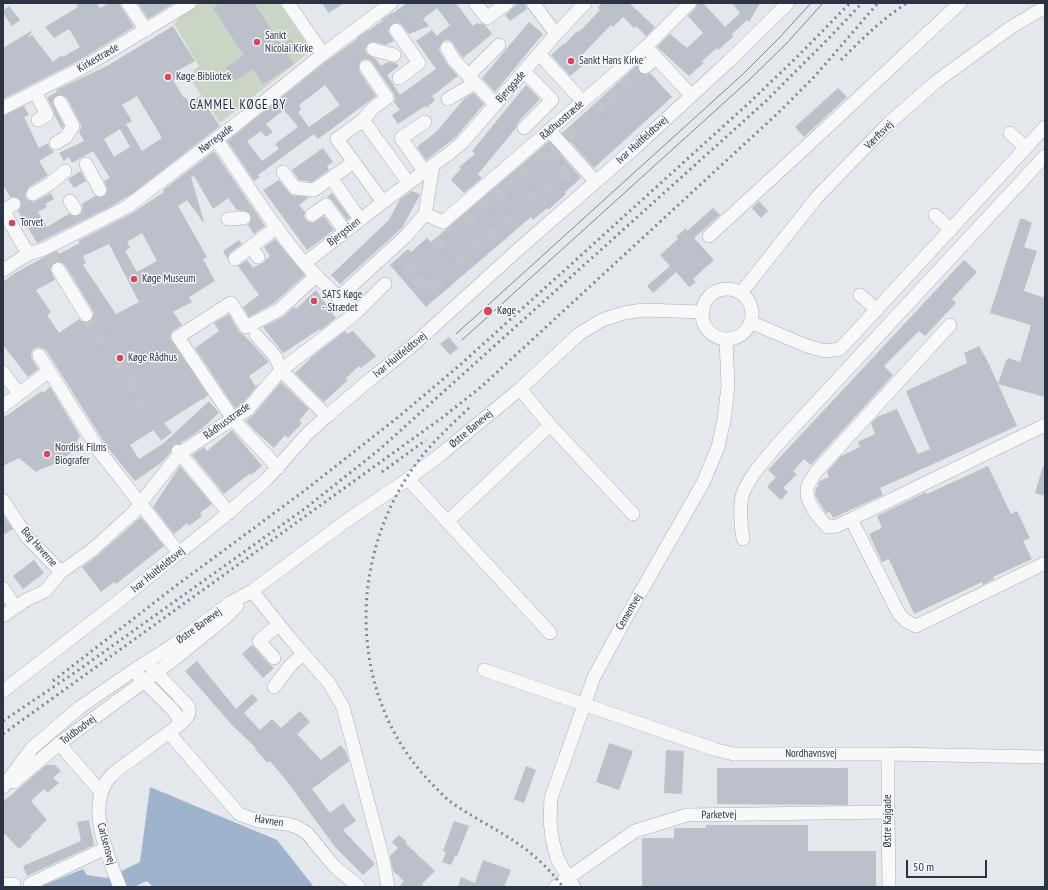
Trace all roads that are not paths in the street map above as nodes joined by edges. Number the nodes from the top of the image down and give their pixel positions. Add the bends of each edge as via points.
1 (128, 3) edge
2 (190, 3) edge
3 (288, 3) edge
4 (475, 3) edge
5 (507, 3) edge
6 (533, 3) edge
7 (585, 3) edge
8 (690, 3) edge
9 (786, 3) edge
10 (960, 3) edge
11 (1045, 7) edge
12 (387, 9) edge
13 (146, 30) junction
14 (396, 30) tunnel mouth
15 (556, 34) junction
16 (499, 45) dead end
17 (646, 47) junction
18 (447, 48) dead end
19 (373, 49) tunnel mouth
20 (323, 54) junction
21 (539, 54) junction
22 (394, 55) dead end
23 (656, 58) junction
24 (366, 67) dead end
25 (645, 67) tunnel mouth
26 (524, 72) junction
27 (399, 78) dead end
28 (471, 80) junction
29 (35, 92) junction
30 (55, 93) junction
31 (576, 94) dead end
32 (690, 95) junction
33 (448, 99) dead end
34 (495, 104) junction
35 (3, 108) edge
36 (38, 120) dead end
37 (363, 120) junction
38 (425, 122) dead end
39 (1045, 127) edge
40 (524, 128) dead end
41 (550, 131) junction
42 (1010, 133) dead end
43 (216, 139) junction
44 (56, 143) dead end
45 (1026, 148) junction
46 (1045, 156) edge
47 (354, 162) junction
48 (86, 164) dead end
49 (428, 168) junction
50 (65, 171) dead end
51 (283, 172) dead end
52 (331, 178) junction
53 (408, 182) junction
54 (596, 182) junction
55 (100, 190) tunnel mouth
56 (33, 194) tunnel mouth
57 (383, 202) junction
58 (7, 208) edge
59 (425, 214) junction
60 (312, 215) dead end
61 (934, 215) dead end
62 (244, 218) tunnel mouth
63 (228, 219) dead end
64 (360, 219) junction
65 (277, 227) junction
66 (950, 230) junction
67 (344, 232) junction
68 (709, 236) dead end
69 (28, 254) junction
70 (235, 259) dead end
71 (305, 263) junction
72 (58, 269) tunnel mouth
73 (3, 270) edge
74 (369, 270) junction
75 (316, 276) junction
76 (741, 293) junction
77 (335, 295) junction
78 (860, 295) dead end
79 (876, 310) junction
80 (703, 312) junction
81 (356, 313) junction
82 (86, 315) tunnel mouth
83 (750, 322) junction
84 (950, 325) dead end
85 (256, 335) dead end
86 (726, 339) junction
87 (39, 355) dead end
88 (281, 370) junction
89 (49, 371) junction
90 (3, 372) edge
91 (520, 389) junction
92 (19, 394) junction
93 (3, 406) edge
94 (327, 416) junction
95 (233, 419) junction
96 (550, 425) junction
97 (1045, 425) edge
98 (179, 452) junction
99 (278, 468) junction
100 (408, 479) junction
101 (3, 500) edge
102 (140, 503) junction
103 (229, 512) junction
104 (633, 514) dead end
105 (851, 519) junction
106 (447, 522) junction
107 (743, 539) dead end
108 (179, 553) junction
109 (1045, 563) edge
110 (61, 572) junction
111 (3, 588) edge
112 (252, 591) junction
113 (15, 607) junction
114 (3, 616) edge
115 (278, 625) junction
116 (550, 633) dead end
117 (303, 654) junction
118 (274, 658) dead end
119 (147, 662) junction
120 (134, 670) junction
121 (484, 670) dead end
122 (156, 673) junction
123 (144, 681) junction
124 (274, 687) dead end
125 (3, 691) edge
126 (584, 704) junction
127 (174, 729) junction
128 (60, 742) junction
129 (888, 754) junction
130 (1045, 757) edge
131 (3, 787) edge
132 (3, 791) edge
133 (101, 792) junction
134 (888, 812) junction
135 (106, 848) junction
136 (571, 883) edge
137 (30, 884) dead end
138 (120, 887) edge
139 (359, 887) edge
140 (388, 887) edge
141 (556, 887) edge
142 (889, 887) edge

1 - 13 street
2 - 13 street, Kirkestræde
3 - 20 street
4 - 5 street via 487,18
6 - 15 street
7 - 15 street, Bjerggade
8 - 17 street, Rådhusstræde
9 - 32 street, Ivar Huitfeldtsvej via 729,61
10 - 68 street
11 - 76 street, Værftsvej via 1010,28 937,81 889,123 818,196
12 - 20 street, Nørregade via 360,31
13 - 30 street, Kirkestræde via 82,68
14 - 27 street via 419,63
15 - 21 street, Bjerggade
16 - 28 street
17 - 23 street
17 - 41 street, Rådhusstræde
18 - 28 street
19 - 22 street
20 - 43 street, Nørregade
21 - 26 street, Bjerggade
21 - 31 street
23 - 25 street
23 - 32 street
24 - 37 street via 387,98 373,108
26 - 34 street, Bjerggade
26 - 40 street via 552,100
28 - 33 street
28 - 34 street
29 - 30 street, Kirkestræde
29 - 35 street, Kirkestræde
29 - 36 street via 47,114
30 - 44 street via 73,126 66,137
32 - 54 street, Ivar Huitfeldtsvej
34 - 49 street, Bjerggade via 462,143
37 - 47 street via 337,138
37 - 53 street
38 - 49 street via 401,138
39 - 45 street
41 - 54 street
41 - 59 street, Rådhusstræde via 443,222
42 - 45 street
43 - 65 street
43 - 69 street, Nørregade via 126,207 111,211 84,225 46,252
45 - 66 street
46 - 107 street via 756,472 743,494 740,519
47 - 52 street
47 - 57 street
48 - 55 street
49 - 53 street, Bjerggade
49 - 59 street
50 - 56 street
51 - 52 street via 295,188 314,190
52 - 64 street
53 - 57 street, Bjerggade
54 - 94 street, Ivar Huitfeldtsvej via 412,346
57 - 64 street, Bjergstien
58 - 69 street
59 - 74 street via 406,236
60 - 67 street via 326,205
61 - 66 street
62 - 63 street
64 - 67 street, Bjergstien
65 - 70 street via 254,252
65 - 71 street
66 - 79 street
67 - 71 street, Bjergstien
69 - 73 street
71 - 75 street
72 - 82 street
74 - 77 street
74 - 81 street, Rådhusstræde via 384,284
75 - 77 street
75 - 95 street via 279,310 246,327 231,303 178,337
76 - 80 street via 725,289 717,292 705,303
76 - 83 street via 751,306
77 - 81 street
78 - 79 street
79 - 83 street via 840,349 832,351 807,346
80 - 86 street via 703,319 711,332
80 - 91 street, Østre Banevej via 644,310 602,320 579,334
81 - 88 street, Rådhusstræde
83 - 86 street via 741,334
84 - 105 street via 816,472 808,484 807,492 820,521 828,527 837,526
85 - 88 street via 275,356
86 - 126 street, Cementvej via 728,386 724,420 718,447 704,483 608,649
87 - 89 street
88 - 94 street
88 - 95 street, Rådhusstræde via 248,409
89 - 92 street
89 - 102 street via 100,452
90 - 92 street
91 - 96 street
91 - 100 street, Østre Banevej
92 - 93 street
94 - 99 street, Ivar Huitfeldtsvej via 307,434
95 - 98 street, Rådhusstræde
95 - 99 street
96 - 104 street
96 - 106 street
97 - 105 street
98 - 102 street, Rådhusstræde
98 - 103 street
99 - 103 street, Ivar Huitfeldtsvej
100 - 106 street
100 - 112 street, Østre Banevej via 346,521
101 - 110 street, Bag Haverne via 27,537
102 - 108 street
102 - 110 street, Rådhusstræde via 132,514 92,550
103 - 108 street, Ivar Huitfeldtsvej
105 - 109 street via 899,614 916,626
106 - 116 street
108 - 125 street, Ivar Huitfeldtsvej
110 - 113 street, Bag Haverne via 45,591
111 - 113 street
112 - 115 street
112 - 119 street, Østre Banevej via 230,603
112 - 122 street, Østre Banevej via 225,618
113 - 114 street, Bag Haverne
115 - 117 street
115 - 118 street via 259,641
117 - 124 street
117 - 140 street via 329,683 343,707
119 - 120 street, Toldbodvej
119 - 122 street
120 - 123 street, Havnen
120 - 131 street, Toldbodvej via 79,708 32,748
121 - 126 street, Nordhavnsvej
122 - 123 street, Toldbodvej
122 - 127 street via 190,710 188,717
123 - 127 street, Havnen via 174,710 178,717
123 - 128 street, Toldbodvej
126 - 129 street, Nordhavnsvej via 734,754
126 - 136 street, Cementvej via 551,798 552,838 557,858
127 - 133 street via 116,772 105,783
127 - 139 street, Havnen via 239,814 258,821 287,824 307,833 334,866
128 - 132 street, Toldbodvej
128 - 133 street
129 - 130 street, Nordhavnsvej
129 - 134 street, Østre Kajgade
133 - 135 street, Carlsensvej via 98,805
134 - 136 street, Parketvej via 687,815 635,831
134 - 142 street, Østre Kajgade
135 - 137 street
135 - 138 street, Carlsensvej
136 - 141 street

